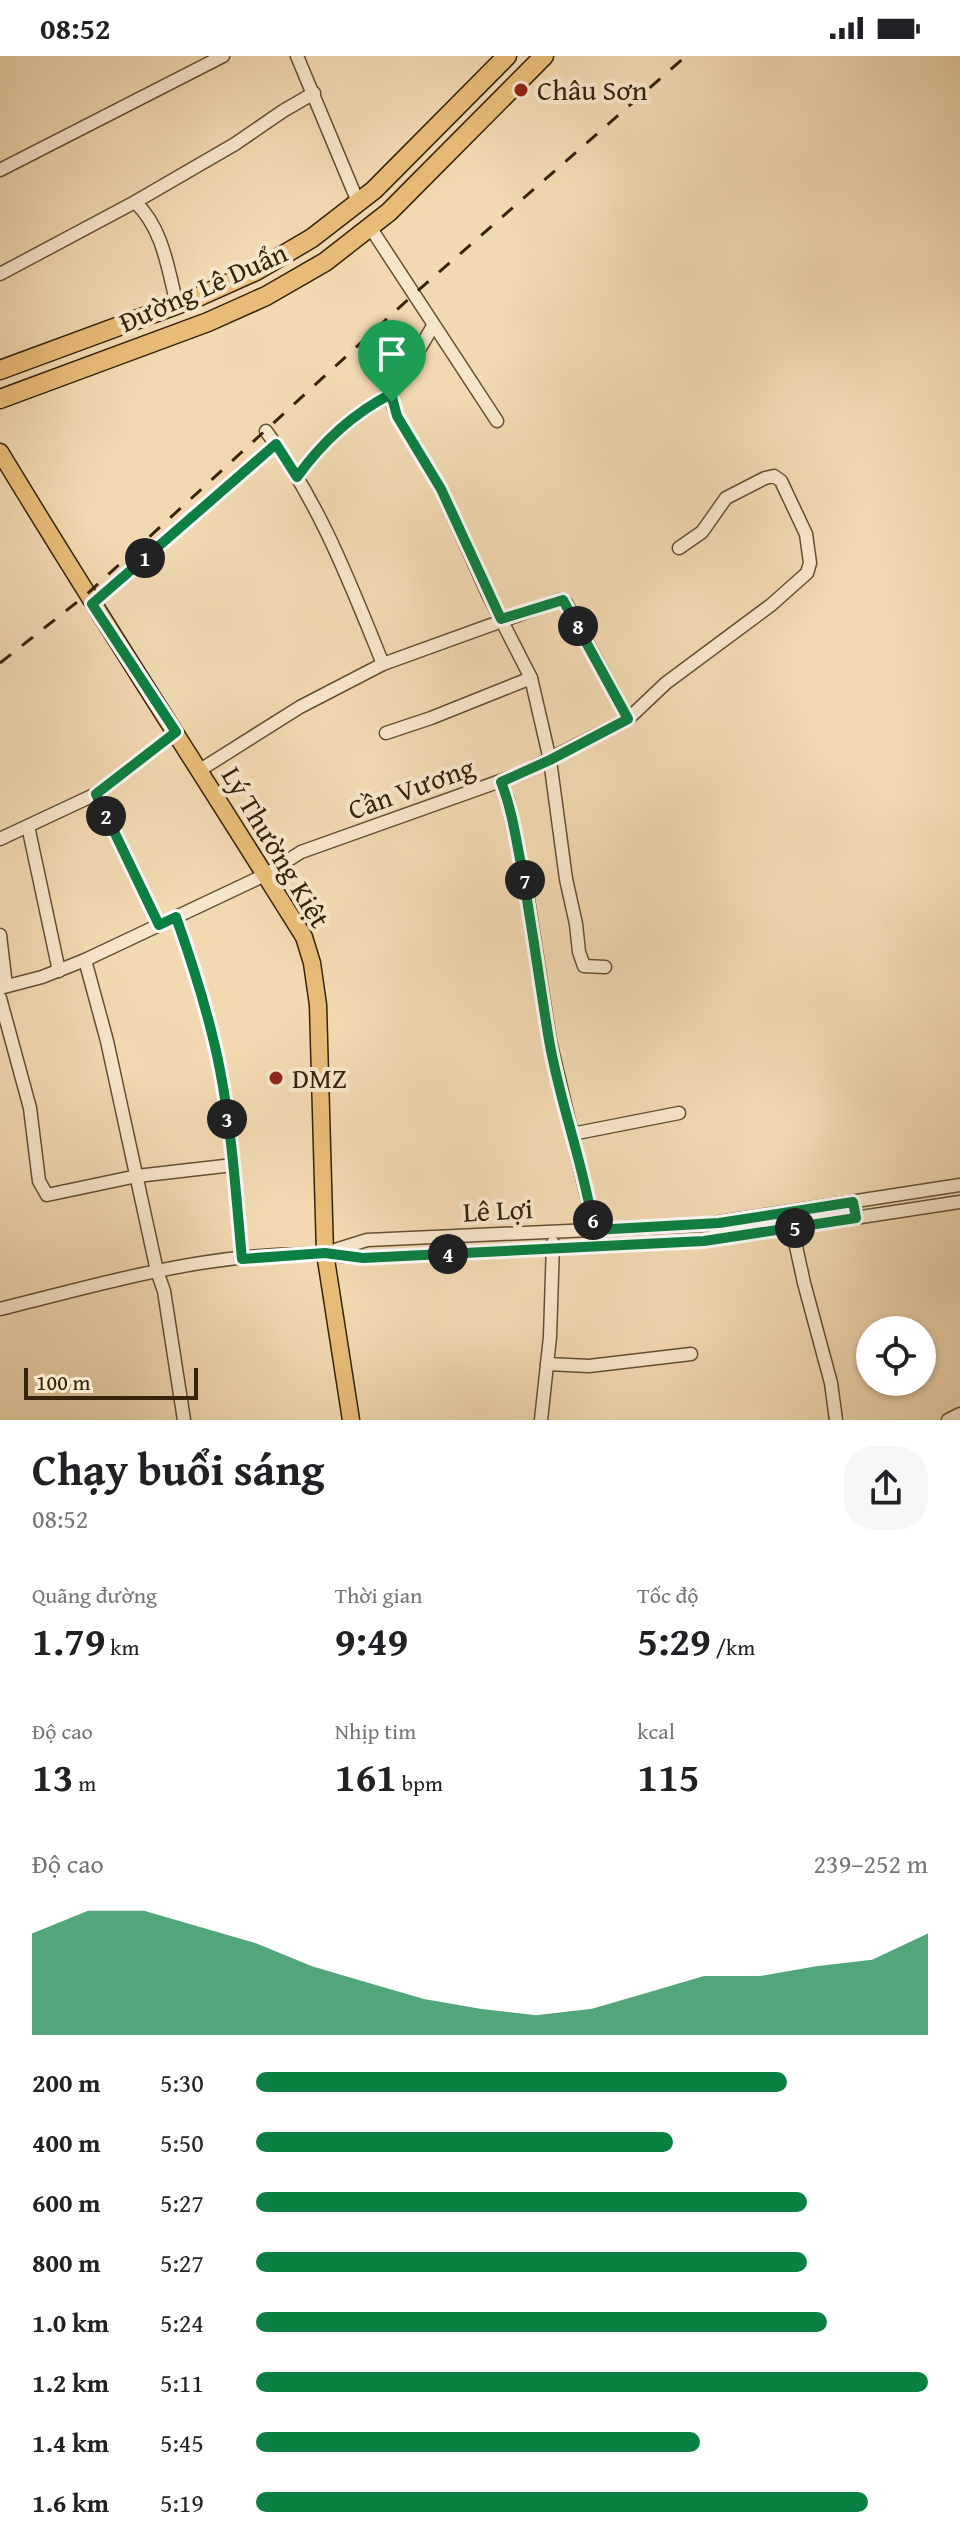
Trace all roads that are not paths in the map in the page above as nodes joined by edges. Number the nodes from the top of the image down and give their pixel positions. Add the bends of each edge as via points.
1 (223, 56) edge
2 (297, 56) edge
3 (544, 56) edge
4 (500, 58) edge
5 (519, 83) junction
6 (314, 93) junction
7 (0, 170) edge
8 (135, 202) junction
9 (358, 202) junction
10 (370, 227) junction
11 (0, 274) edge
12 (177, 305) junction
13 (433, 326) junction
14 (0, 370) edge
15 (391, 394) junction
16 (0, 399) edge
17 (497, 421) dead end
18 (266, 431) dead end
19 (276, 444) junction
20 (0, 452) edge
21 (297, 477) junction
22 (679, 548) dead end
23 (92, 604) junction
24 (501, 619) junction
25 (383, 664) junction
26 (531, 678) junction
27 (628, 719) junction
28 (176, 732) junction
29 (386, 733) dead end
30 (550, 760) junction
31 (200, 770) junction
32 (501, 782) junction
33 (96, 794) junction
34 (28, 826) junction
35 (0, 839) edge
36 (265, 875) junction
37 (176, 917) junction
38 (159, 925) junction
39 (0, 935) edge
40 (85, 960) junction
41 (605, 967) dead end
42 (59, 971) junction
43 (2, 991) edge
44 (679, 1113) dead end
45 (572, 1134) junction
46 (233, 1165) junction
47 (137, 1176) junction
48 (960, 1185) edge
49 (853, 1202) junction
50 (960, 1202) edge
51 (856, 1218) junction
52 (701, 1225) junction
53 (792, 1228) junction
54 (594, 1230) junction
55 (554, 1232) junction
56 (438, 1237) junction
57 (704, 1241) junction
58 (599, 1246) junction
59 (553, 1248) junction
60 (325, 1253) junction
61 (439, 1254) junction
62 (242, 1259) junction
63 (157, 1271) junction
64 (0, 1309) edge
65 (691, 1354) dead end
66 (547, 1364) junction
67 (960, 1414) edge
68 (184, 1420) edge
69 (351, 1420) edge
70 (541, 1420) edge
71 (836, 1420) edge
72 (948, 1420) edge

1 - 7 street
2 - 6 street
3 - 5 highway, Đường Lê Duẩn
4 - 5 highway
4 - 9 highway, Đường Lê Duẩn
5 - 10 highway, Đường Lê Duẩn
6 - 8 street
6 - 9 street
8 - 11 street
8 - 12 street via 160,240
9 - 12 highway, Đường Lê Duẩn via 312,238 256,271
10 - 13 street
10 - 16 highway, Đường Lê Duẩn via 325,262 266,296
12 - 14 highway, Đường Lê Duẩn
13 - 15 street via 420,348 397,366 389,380
13 - 17 street
15 - 21 street via 346,422
15 - 24 street via 397,416 441,489
18 - 19 street
19 - 21 street
19 - 23 street
20 - 23 main road, Lý Thường Kiệt
21 - 25 street via 327,531
22 - 27 street, Cần Vương via 702,532 726,498 774,476 806,534 810,563 804,577 666,683
23 - 28 main road, Lý Thường Kiệt
24 - 25 street
24 - 26 street
24 - 27 street via 563,600
25 - 31 street via 300,707
26 - 29 street
26 - 30 street
27 - 30 street, Cần Vương
28 - 31 main road, Lý Thường Kiệt
28 - 33 street
30 - 32 street, Cần Vương
30 - 41 street via 580,957 584,966
31 - 36 main road, Lý Thường Kiệt
32 - 36 street, Cần Vương via 301,852
32 - 45 street
33 - 34 street
33 - 38 street
34 - 35 street
34 - 42 street
36 - 37 street, Cần Vương
36 - 60 main road, Lý Thường Kiệt via 304,937 312,963 318,1005
37 - 38 street, Cần Vương
37 - 46 street via 210,1025
38 - 40 street, Cần Vương
39 - 43 street
40 - 42 street, Cần Vương
40 - 47 street
42 - 43 street, Cần Vương
43 - 47 street via 47,1195
44 - 45 street
45 - 54 street
46 - 47 street
46 - 62 street
47 - 63 street
48 - 49 street, Lê Lợi
49 - 51 street
49 - 52 street, Lê Lợi
50 - 51 street, Lê Lợi
51 - 53 street, Lê Lợi
52 - 54 street, Lê Lợi
52 - 57 street
53 - 57 street, Lê Lợi
53 - 71 street
54 - 55 street, Lê Lợi
54 - 58 street
55 - 56 street, Lê Lợi
55 - 59 street
56 - 60 street, Lê Lợi via 367,1240
56 - 61 street
57 - 58 street, Lê Lợi
58 - 59 street, Lê Lợi
59 - 61 street, Lê Lợi
59 - 66 street
60 - 61 street, Lê Lợi via 363,1258
60 - 62 street, Lê Lợi
60 - 69 main road, Lý Thường Kiệt
62 - 63 street, Lê Lợi
63 - 64 street, Lê Lợi
63 - 68 street
65 - 66 street via 589,1366
66 - 70 street
67 - 72 street

